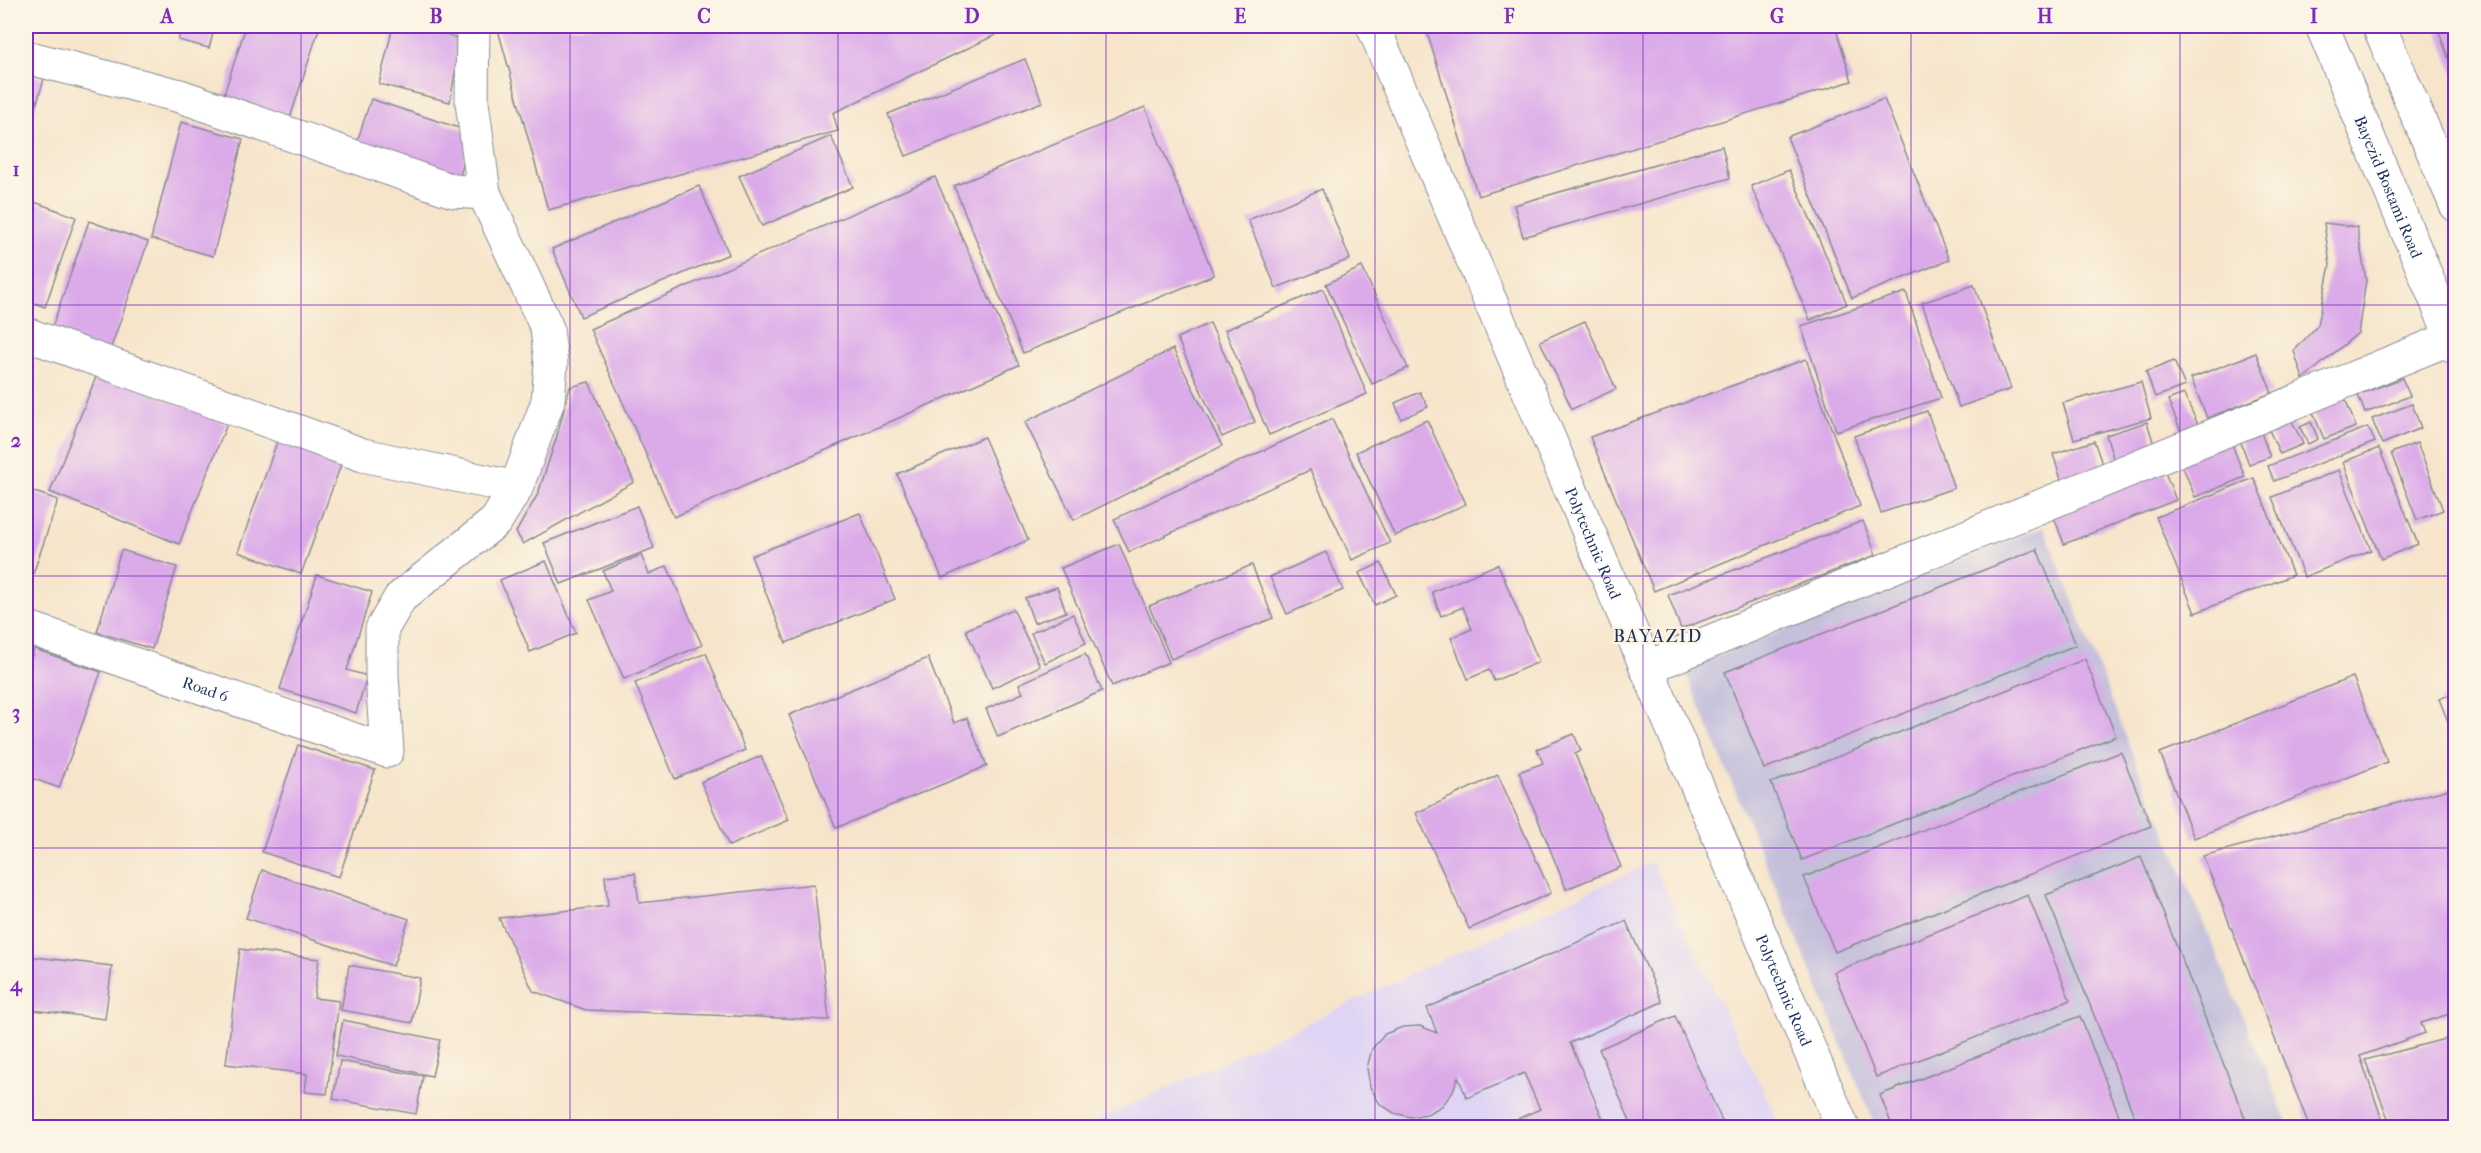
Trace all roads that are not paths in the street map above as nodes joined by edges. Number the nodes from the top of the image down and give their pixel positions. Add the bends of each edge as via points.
1 (473, 26) edge
2 (1373, 26) edge
3 (2322, 26) edge
4 (2379, 26) edge
5 (26, 57) edge
6 (484, 193) junction
7 (2456, 205) edge
8 (26, 334) edge
9 (2454, 341) edge
10 (516, 488) junction
11 (26, 627) edge
12 (1646, 668) junction
13 (1843, 1128) edge

1 - 6 street via 472,102
2 - 12 street, Polytechnic Road
3 - 9 street, Bayezid Bostami Road
4 - 7 street
5 - 6 street via 180,96 453,190
6 - 10 street via 547,328 551,364 548,402
8 - 10 street via 363,455
9 - 12 street
10 - 11 street, Road 6 via 496,521 400,598 382,629 387,751
12 - 13 street, Polytechnic Road

